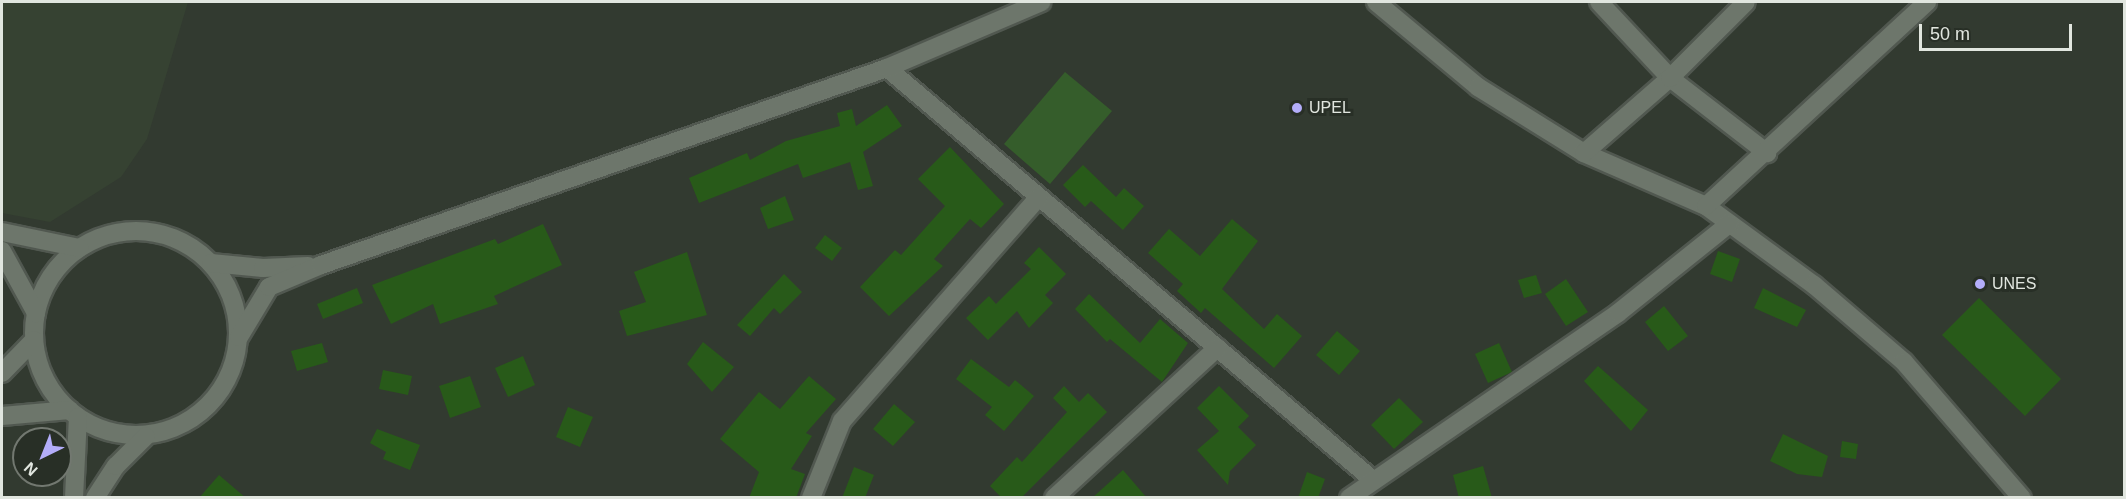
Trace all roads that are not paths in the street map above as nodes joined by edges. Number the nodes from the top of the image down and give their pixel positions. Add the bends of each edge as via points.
1 (1042, 2) edge
2 (1376, 2) edge
3 (1599, 2) edge
4 (1746, 2) edge
5 (1927, 2) edge
6 (887, 68) junction
7 (1670, 78) junction
8 (1584, 153) junction
9 (1767, 153) junction
10 (1039, 197) junction
11 (1706, 206) junction
12 (1729, 224) junction
13 (2, 232) edge
14 (79, 248) junction
15 (2, 251) edge
16 (211, 263) junction
17 (321, 265) junction
18 (36, 313) junction
19 (239, 337) junction
20 (34, 340) junction
21 (1217, 348) junction
22 (2, 373) edge
23 (74, 414) junction
24 (2, 416) edge
25 (146, 436) junction
26 (1373, 480) junction
27 (74, 498) edge
28 (95, 498) edge
29 (812, 498) edge
30 (1054, 498) edge
31 (1349, 498) edge
32 (2022, 498) edge

1 - 6 street
2 - 8 street via 1478,87
3 - 7 street
4 - 7 street
5 - 9 street
6 - 10 street
6 - 17 street
7 - 8 street
7 - 9 street
8 - 11 street
9 - 11 street
10 - 21 street
10 - 29 street via 842,421
11 - 12 street
12 - 26 street via 1618,313
12 - 32 street via 1814,285 1904,362
13 - 14 street
14 - 16 street via 114,234 146,231 185,244
14 - 18 street via 44,288
15 - 18 street
16 - 17 street via 263,268
16 - 19 street via 232,297
17 - 19 street via 269,287
18 - 20 street
19 - 25 street via 234,366 221,392 184,424
20 - 22 street
20 - 23 street via 45,379
21 - 26 street
21 - 30 street
23 - 24 street
23 - 25 street via 110,432
23 - 27 street
25 - 28 street via 116,466
26 - 31 street

